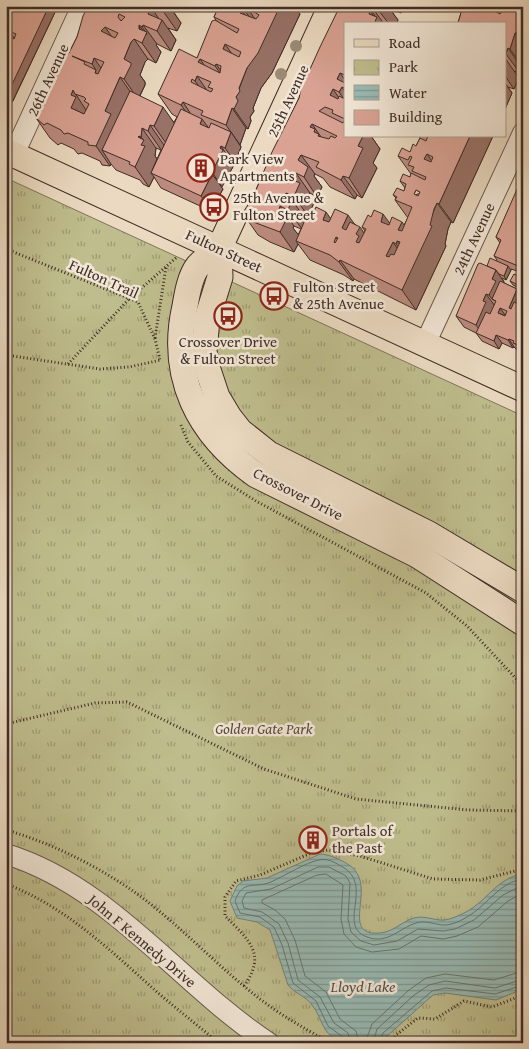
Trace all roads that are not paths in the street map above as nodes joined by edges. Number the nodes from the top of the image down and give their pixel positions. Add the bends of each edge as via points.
1 (82, 6) edge
2 (331, 6) edge
3 (523, 133) edge
4 (10, 153) edge
5 (219, 249) junction
6 (425, 344) junction
7 (523, 389) edge
8 (485, 566) junction
9 (523, 590) edge
10 (523, 597) edge
11 (523, 623) edge
12 (6, 854) edge
13 (269, 1043) edge

1 - 4 street, 26th Avenue
2 - 5 main road, 25th Avenue
3 - 6 street, 24th Avenue
4 - 5 main road, Fulton Street
5 - 6 main road, Fulton Street
5 - 8 main road, Crossover Drive via 220,276 206,319 204,352 212,386 229,417 269,454 394,515
5 - 11 main road, Crossover Drive via 198,266 187,296 180,333 180,353 189,394 209,431 233,457 256,475 417,555
6 - 7 main road, Fulton Street
8 - 9 main road, Crossover Drive
8 - 10 main road
12 - 13 street, John F Kennedy Drive via 34,865 86,894 223,1010

